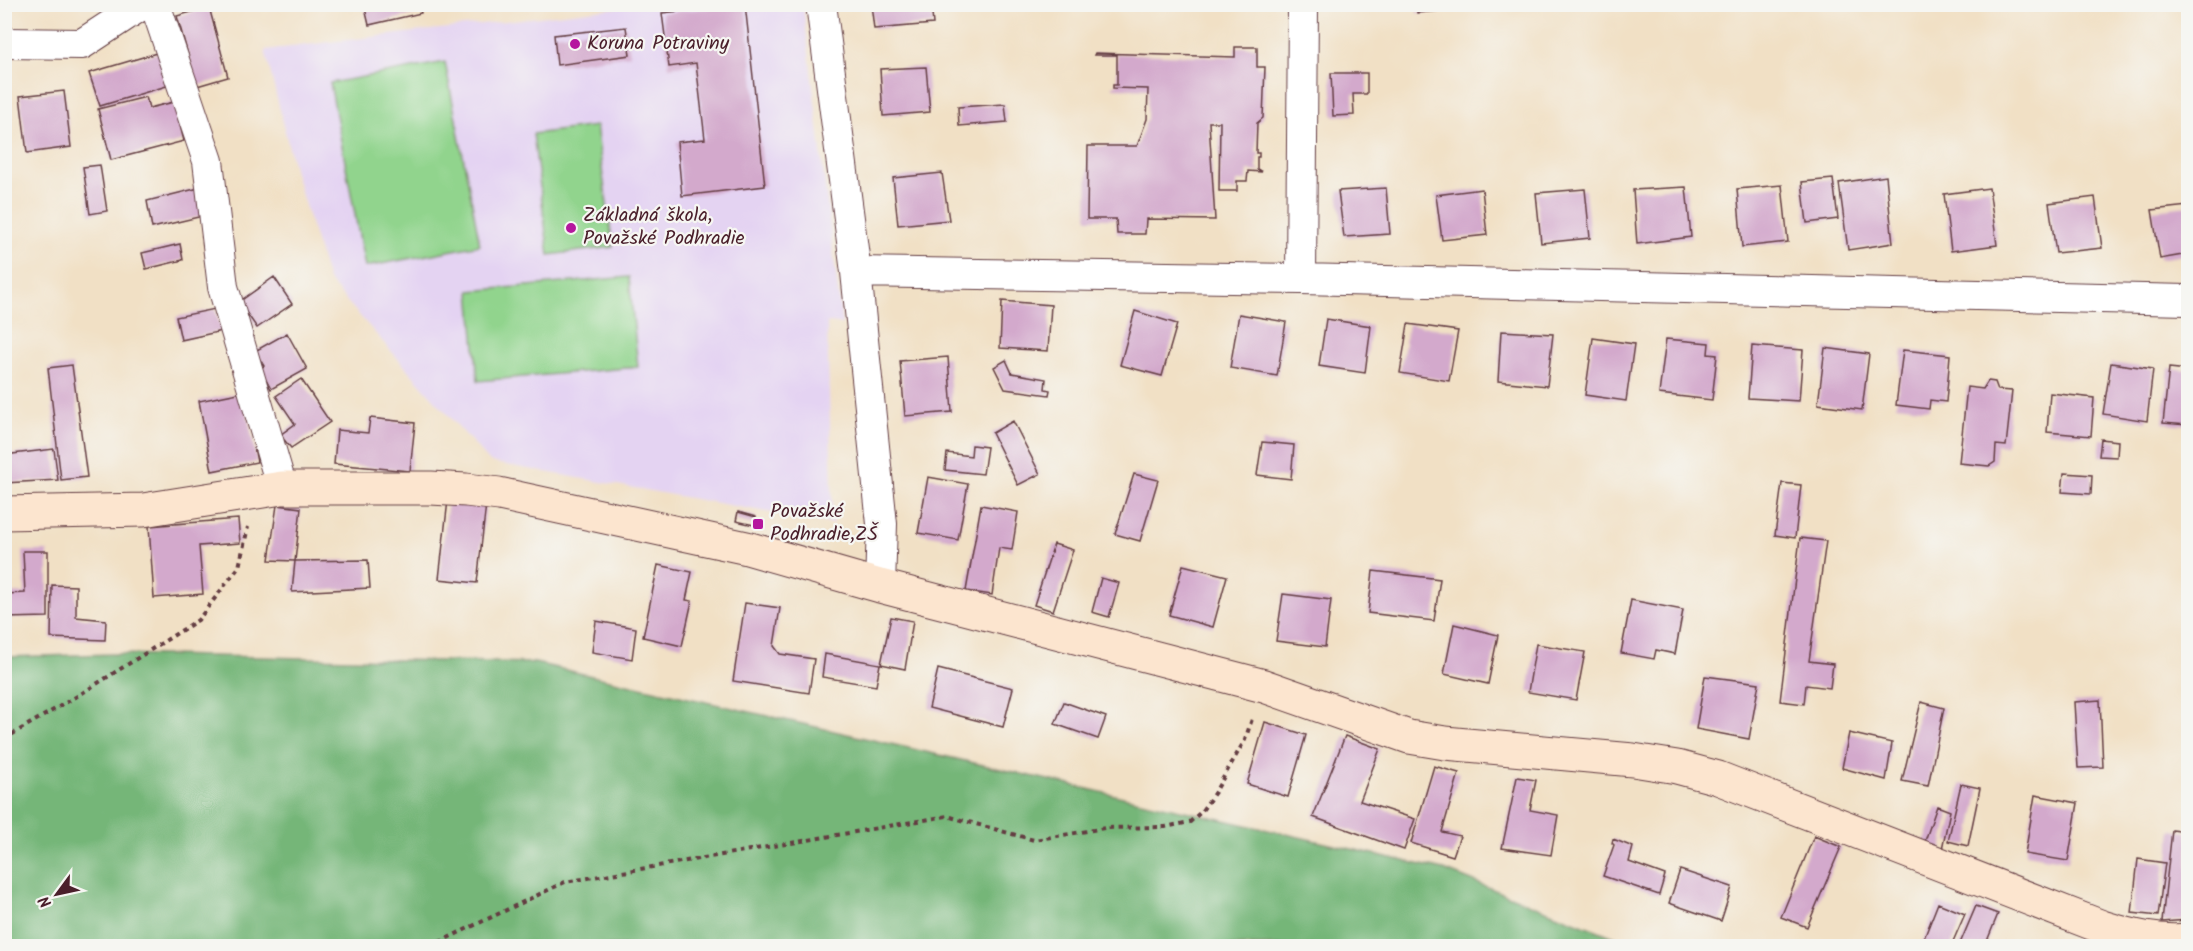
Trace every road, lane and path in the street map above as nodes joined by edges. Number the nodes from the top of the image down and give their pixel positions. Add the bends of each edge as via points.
1 (143, 4) edge
2 (155, 4) edge
3 (821, 4) edge
4 (1304, 4) edge
5 (4, 43) edge
6 (856, 272) junction
7 (1301, 279) junction
8 (2188, 300) edge
9 (269, 490) junction
10 (4, 513) edge
11 (880, 586) junction
12 (1264, 686) junction
13 (4, 739) edge
14 (2188, 940) edge
15 (431, 946) edge

1 - 5 street via 82,44
2 - 9 street via 208,161 224,286
3 - 6 street
4 - 7 street
6 - 7 street
6 - 11 street via 882,524
7 - 8 street
9 - 10 street via 143,510
9 - 11 street via 431,488 499,494 747,548
9 - 13 path via 239,567 198,620
11 - 12 street
12 - 14 street via 1409,737 1633,760 1718,778 2102,927 2135,937
12 - 15 path via 1245,740 1215,792 1190,822 1165,827 1105,828 1034,840 947,816 565,882

